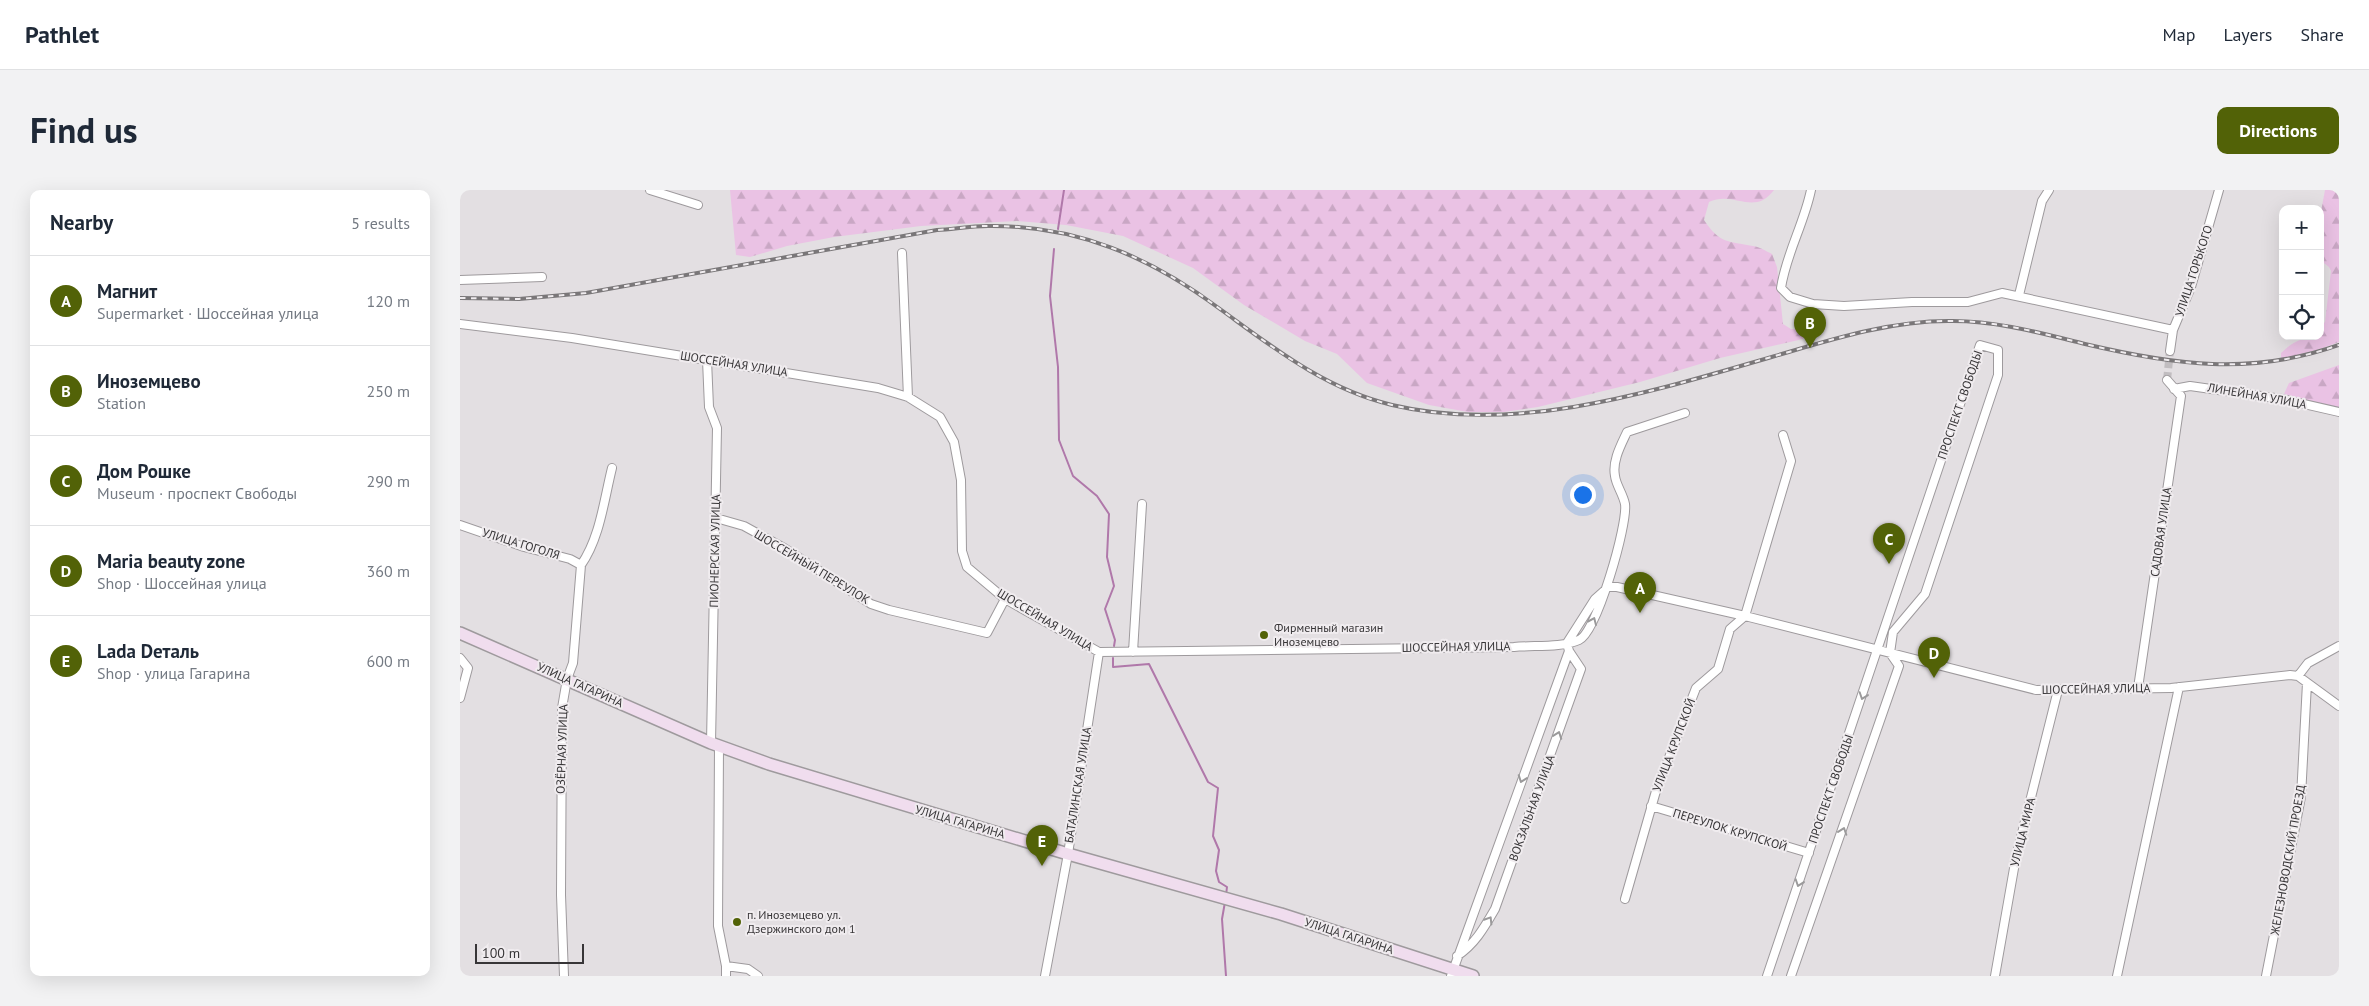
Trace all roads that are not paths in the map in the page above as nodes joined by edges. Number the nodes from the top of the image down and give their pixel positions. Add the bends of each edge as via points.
1 (650, 190) edge
2 (1811, 190) edge
3 (2049, 190) edge
4 (2219, 190) edge
5 (698, 206) dead end
6 (902, 253) dead end
7 (542, 277) dead end
8 (460, 280) edge
9 (2019, 295) junction
10 (460, 324) edge
11 (2173, 330) junction
12 (2170, 351) tunnel mouth
13 (707, 360) junction
14 (2167, 380) tunnel mouth
15 (2174, 389) junction
16 (908, 397) junction
17 (2339, 412) edge
18 (1685, 413) dead end
19 (1783, 435) dead end
20 (612, 468) dead end
21 (1142, 504) dead end
22 (716, 518) junction
23 (460, 525) edge
24 (581, 565) junction
25 (1607, 587) junction
26 (1006, 598) junction
27 (1745, 616) junction
28 (460, 633) edge
29 (1567, 643) junction
30 (2339, 646) edge
31 (1878, 650) junction
32 (1569, 651) junction
33 (1099, 652) junction
34 (1133, 652) junction
35 (1890, 653) junction
36 (460, 658) edge
37 (2298, 676) junction
38 (567, 679) junction
39 (2307, 683) junction
40 (2178, 687) junction
41 (2138, 688) junction
42 (2058, 690) junction
43 (460, 698) edge
44 (2339, 706) edge
45 (715, 744) junction
46 (1651, 806) junction
47 (1809, 853) junction
48 (1068, 854) junction
49 (1625, 899) dead end
50 (1457, 956) junction
51 (726, 966) junction
52 (1452, 973) edge
53 (1469, 975) edge
54 (564, 976) edge
55 (726, 976) edge
56 (758, 976) edge
57 (1045, 976) edge
58 (1767, 976) edge
59 (1791, 976) edge
60 (1995, 976) edge
61 (2117, 976) edge
62 (2266, 976) edge

1 - 5 street
2 - 9 street via 1781,288 1790,297 1813,304 1844,306 1968,302 2002,293
3 - 9 street via 2042,201
4 - 11 street, УЛИЦА ГОРЬКОГО via 2191,287
6 - 16 street
7 - 8 street
9 - 11 street
10 - 13 street, ШОССЕЙНАЯ УЛИЦА
11 - 12 street, УЛИЦА ГОРЬКОГО
13 - 16 street, ШОССЕЙНАЯ УЛИЦА via 878,388
13 - 22 street, ПИОНЕРСКАЯ УЛИЦА via 709,407 718,428
14 - 15 street, САДОВАЯ УЛИЦА
15 - 17 street, ЛИНЕЙНАЯ УЛИЦА via 2190,386 2282,399
15 - 41 street, САДОВАЯ УЛИЦА via 2181,396
16 - 26 street, ШОССЕЙНАЯ УЛИЦА via 940,417 954,442 961,480 962,551 967,567
18 - 25 street via 1627,432 1616,459 1614,475 1625,506
19 - 27 street, УЛИЦА КРУПСКОЙ via 1791,461
20 - 24 street, ОЗЁРНАЯ УЛИЦА via 597,530
21 - 34 street
22 - 26 street, ШОССЕЙНЫЙ ПЕРЕУЛОК via 744,526 871,604 889,610 987,633
22 - 45 street, ПИОНЕРСКАЯ УЛИЦА
23 - 24 street, УЛИЦА ГОГОЛЯ
24 - 38 street, ОЗЁРНАЯ УЛИЦА via 573,663
25 - 27 street, ШОССЕЙНАЯ УЛИЦА
25 - 29 street via 1595,599
29 -> 25 street via 1587,634
26 - 33 street, ШОССЕЙНАЯ УЛИЦА
27 - 31 street, ШОССЕЙНАЯ УЛИЦА
27 - 46 street, УЛИЦА КРУПСКОЙ via 1730,630 1718,669 1696,688
28 - 38 main road, УЛИЦА ГАГАРИНА
29 - 32 street, ВОКЗАЛЬНАЯ УЛИЦА
29 - 34 street, ШОССЕЙНАЯ УЛИЦА via 1514,647
30 - 37 street via 2308,663
31 - 35 street, ШОССЕЙНАЯ УЛИЦА
31 - 35 street, ПРОСПЕКТ СВОБОДЫ via 1980,345 1998,350 1998,374 1925,594 1893,632
31 -> 47 street, ПРОСПЕКТ СВОБОДЫ
32 -> 50 street, ВОКЗАЛЬНАЯ УЛИЦА
50 -> 32 street, ВОКЗАЛЬНАЯ УЛИЦА via 1470,947 1495,910 1581,669
33 - 34 street, ШОССЕЙНАЯ УЛИЦА
33 - 48 street, БАТАЛИНСКАЯ УЛИЦА
35 - 42 street, ШОССЕЙНАЯ УЛИЦА via 2036,690
59 -> 35 street, ПРОСПЕКТ СВОБОДЫ via 1899,666
36 - 43 street via 468,668
37 - 39 street
37 - 40 street, ШОССЕЙНАЯ УЛИЦА via 2280,675
38 - 45 main road, УЛИЦА ГАГАРИНА
38 - 54 street, ОЗЁРНАЯ УЛИЦА via 562,708 560,787
39 - 44 street
39 - 62 street, ЖЕЛЕЗНОВОДСКИЙ ПРОЕЗД via 2301,797
40 - 41 street, ШОССЕЙНАЯ УЛИЦА
40 - 61 street
41 - 42 street, ШОССЕЙНАЯ УЛИЦА
42 - 60 street, УЛИЦА МИРА via 2016,858
45 - 48 main road, УЛИЦА ГАГАРИНА via 818,780
45 - 51 street, ПИОНЕРСКАЯ УЛИЦА via 718,926
46 - 47 street, ПЕРЕУЛОК КРУПСКОЙ
46 - 49 street, УЛИЦА КРУПСКОЙ
47 -> 58 street, ПРОСПЕКТ СВОБОДЫ
48 - 52 main road, УЛИЦА ГАГАРИНА via 1236,901
48 - 57 street, БАТАЛИНСКАЯ УЛИЦА
50 - 52 street, ВОКЗАЛЬНАЯ УЛИЦА
51 - 55 street, ПИОНЕРСКАЯ УЛИЦА
51 - 56 street via 748,969
52 - 53 main road, УЛИЦА ГАГАРИНА

